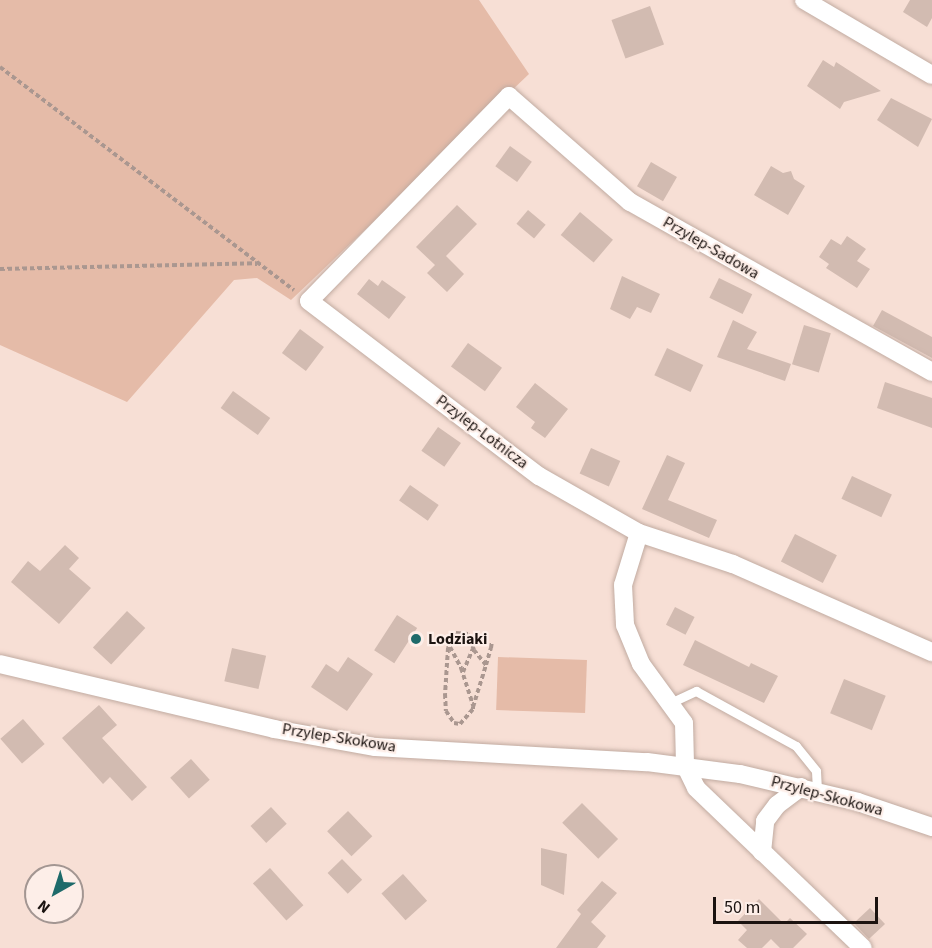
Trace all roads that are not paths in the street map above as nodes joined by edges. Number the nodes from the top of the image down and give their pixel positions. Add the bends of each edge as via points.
1 (804, 0) edge
2 (932, 75) edge
3 (510, 96) joint
4 (932, 372) edge
5 (639, 533) junction
6 (932, 652) edge
7 (0, 664) edge
8 (670, 703) junction
9 (685, 765) junction
10 (809, 789) junction
11 (932, 827) edge
12 (762, 852) junction
13 (863, 948) edge

1 - 2 street
3 - 4 street, Przylep-Sadowa via 630,202
3 - 5 street, Przylep-Lotnicza via 309,301 539,476
5 - 6 street, Przylep-Lotnicza via 733,564
5 - 8 street via 623,585 625,625 641,664
7 - 9 street, Przylep-Skokowa via 274,729 375,747
8 - 9 street via 684,723
8 - 10 lane via 696,691 796,746 816,771
9 - 10 street, Przylep-Skokowa
9 - 12 street via 696,788
10 - 11 street, Przylep-Skokowa
10 - 12 street via 777,805 765,821
12 - 13 street

